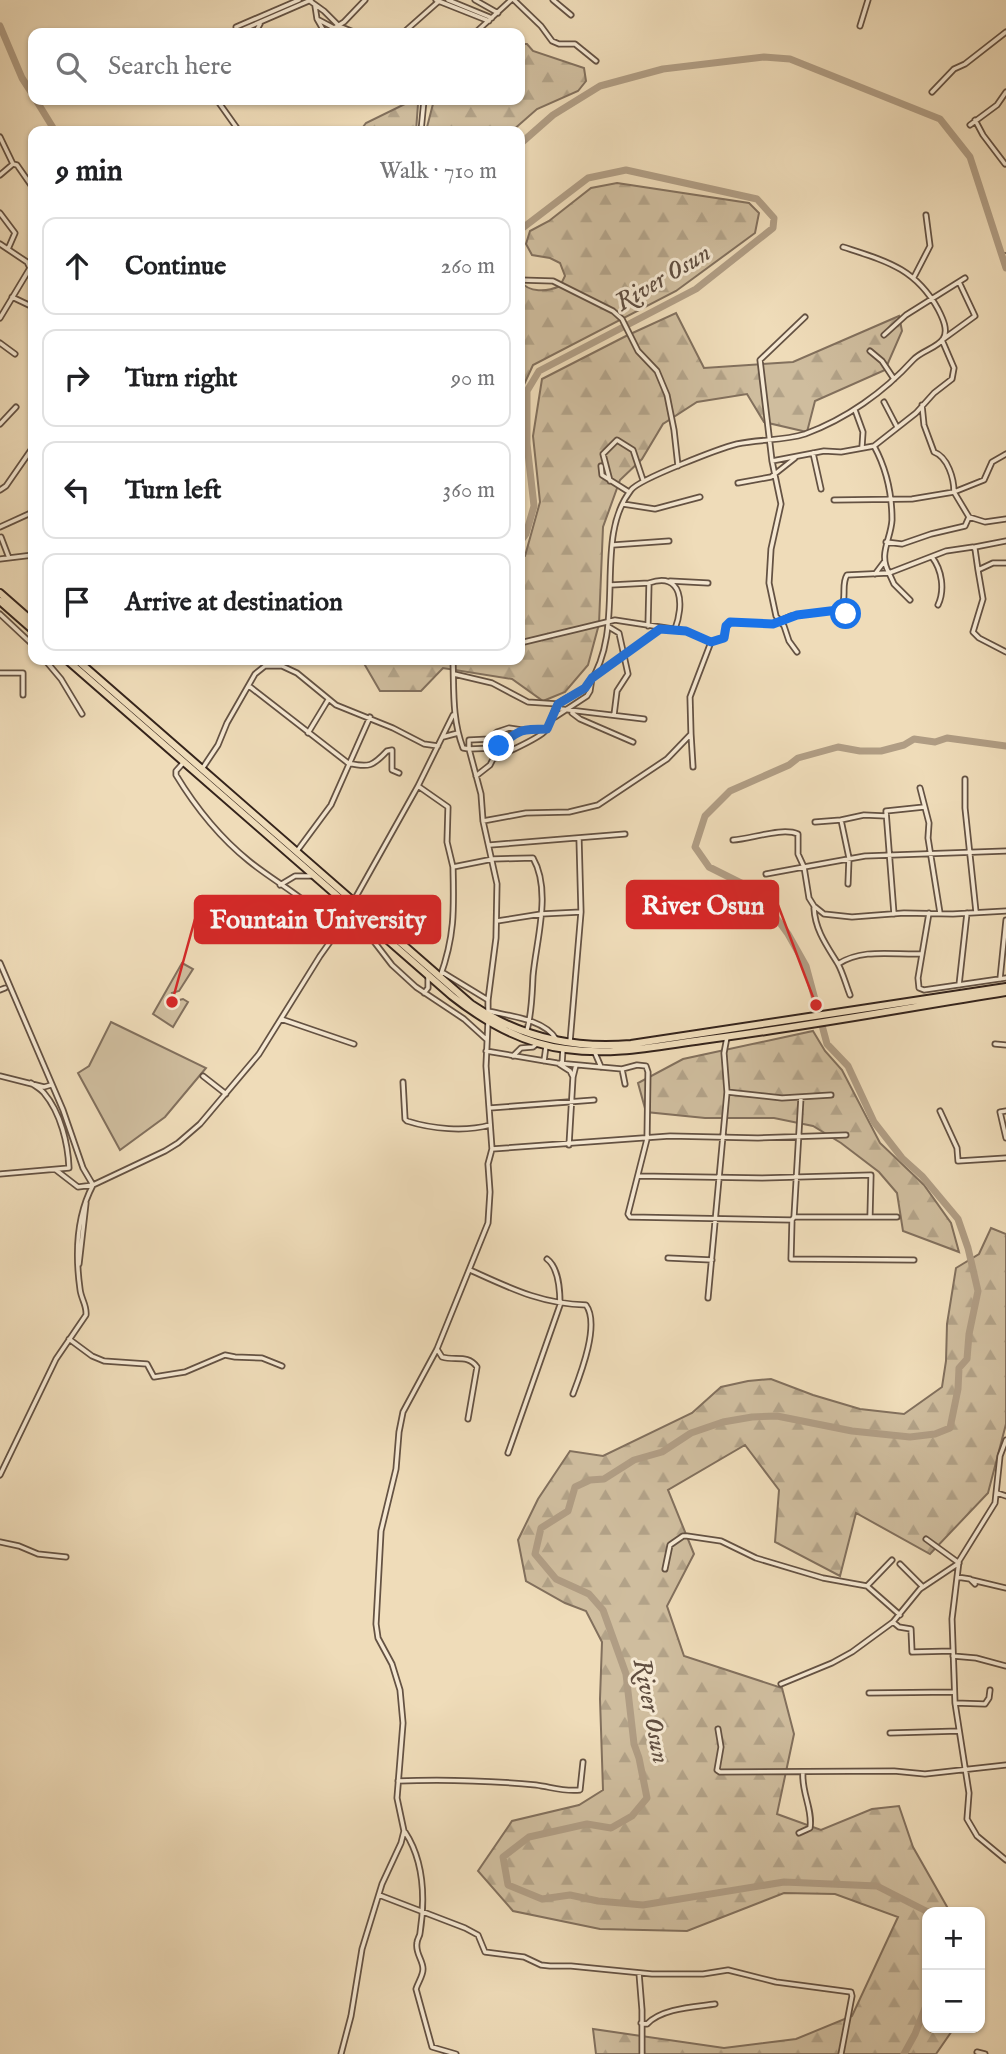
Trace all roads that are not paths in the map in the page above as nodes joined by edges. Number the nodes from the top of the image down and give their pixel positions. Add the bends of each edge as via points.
1 (299, 0) edge
2 (310, 0) edge
3 (365, 0) edge
4 (437, 0) edge
5 (448, 0) edge
6 (475, 0) edge
7 (513, 0) edge
8 (553, 0) edge
9 (868, 0) edge
10 (315, 6) junction
11 (498, 13) junction
12 (571, 15) dead end
13 (317, 19) junction
14 (491, 19) junction
15 (261, 22) junction
16 (860, 26) dead end
17 (337, 27) junction
18 (236, 28) edge
19 (249, 28) edge
20 (258, 28) edge
21 (323, 28) edge
22 (340, 28) edge
23 (408, 28) edge
24 (481, 28) edge
25 (1006, 32) edge
26 (596, 61) dead end
27 (932, 92) dead end
28 (1006, 92) edge
29 (221, 105) edge
30 (424, 105) edge
31 (975, 120) junction
32 (971, 125) dead end
33 (235, 126) edge
34 (421, 126) edge
35 (0, 137) edge
36 (13, 164) junction
37 (1006, 164) edge
38 (0, 174) edge
39 (28, 181) edge
40 (0, 213) edge
41 (926, 215) dead end
42 (0, 244) edge
43 (844, 247) dead end
44 (8, 249) junction
45 (28, 262) edge
46 (28, 271) edge
47 (915, 277) junction
48 (965, 278) dead end
49 (525, 280) edge
50 (959, 282) junction
51 (12, 297) junction
52 (933, 299) junction
53 (28, 305) edge
54 (806, 317) dead end
55 (0, 318) edge
56 (884, 335) dead end
57 (942, 340) junction
58 (0, 343) edge
59 (870, 351) dead end
60 (15, 354) dead end
61 (894, 379) junction
62 (884, 402) dead end
63 (922, 405) junction
64 (16, 407) dead end
65 (855, 410) junction
66 (0, 424) edge
67 (897, 428) junction
68 (770, 441) junction
69 (874, 446) junction
70 (862, 447) junction
71 (813, 453) junction
72 (28, 454) edge
73 (1006, 454) edge
74 (795, 458) junction
75 (772, 461) junction
76 (601, 466) dead end
77 (678, 466) junction
78 (776, 473) junction
79 (610, 481) junction
80 (643, 481) junction
81 (738, 483) dead end
82 (821, 489) dead end
83 (0, 490) edge
84 (629, 492) junction
85 (954, 492) junction
86 (700, 497) dead end
87 (890, 499) junction
88 (834, 500) dead end
89 (623, 504) junction
90 (28, 515) edge
91 (969, 517) junction
92 (1006, 519) edge
93 (0, 527) edge
94 (1, 537) edge
95 (669, 541) dead end
96 (1006, 541) edge
97 (886, 542) junction
98 (612, 545) junction
99 (975, 547) junction
100 (28, 556) edge
101 (932, 557) junction
102 (9, 558) junction
103 (0, 559) edge
104 (884, 562) junction
105 (1006, 563) edge
106 (978, 570) junction
107 (889, 573) junction
108 (875, 574) junction
109 (611, 577) junction
110 (670, 581) junction
111 (620, 583) junction
112 (649, 583) junction
113 (708, 583) dead end
114 (611, 585) junction
115 (0, 593) edge
116 (910, 600) dead end
117 (0, 601) edge
118 (938, 605) dead end
119 (838, 610) junction
120 (0, 614) edge
121 (28, 618) edge
122 (779, 621) junction
123 (854, 621) dead end
124 (608, 625) junction
125 (28, 626) edge
126 (648, 626) junction
127 (660, 629) junction
128 (675, 629) junction
129 (28, 640) edge
130 (525, 642) edge
131 (711, 642) junction
132 (797, 652) dead end
133 (1006, 652) edge
134 (624, 656) junction
135 (49, 665) edge
136 (73, 665) edge
137 (83, 665) edge
138 (453, 665) edge
139 (0, 673) edge
140 (454, 674) junction
141 (592, 678) junction
142 (249, 686) junction
143 (258, 694) junction
144 (23, 695) dead end
145 (242, 698) junction
146 (328, 700) junction
147 (566, 700) junction
148 (576, 702) junction
149 (558, 704) junction
150 (568, 710) junction
151 (454, 713) junction
152 (82, 714) dead end
153 (614, 715) junction
154 (370, 718) junction
155 (553, 718) junction
156 (644, 719) dead end
157 (547, 729) junction
158 (522, 730) junction
159 (308, 733) junction
160 (458, 733) junction
161 (691, 734) junction
162 (510, 735) junction
163 (443, 737) junction
164 (490, 739) junction
165 (499, 740) junction
166 (634, 743) dead end
167 (439, 746) junction
168 (496, 748) junction
169 (469, 749) junction
170 (493, 759) junction
171 (184, 762) junction
172 (348, 763) junction
173 (693, 767) dead end
174 (202, 769) junction
175 (399, 773) dead end
176 (476, 776) junction
177 (965, 779) dead end
178 (418, 786) junction
179 (920, 788) dead end
180 (924, 807) junction
181 (886, 816) junction
182 (841, 820) junction
183 (483, 821) junction
184 (815, 822) dead end
185 (625, 834) dead end
186 (579, 838) junction
187 (733, 840) dead end
188 (490, 845) junction
189 (1006, 850) edge
190 (297, 851) junction
191 (971, 852) junction
192 (931, 853) junction
193 (890, 856) junction
194 (849, 858) junction
195 (492, 859) junction
196 (453, 867) junction
197 (804, 867) junction
198 (766, 874) dead end
199 (317, 878) junction
200 (848, 884) dead end
201 (280, 885) junction
202 (814, 906) junction
203 (353, 908) junction
204 (1006, 911) edge
205 (581, 912) junction
206 (976, 912) junction
207 (940, 913) junction
208 (967, 913) junction
209 (541, 914) junction
210 (894, 914) junction
211 (929, 914) junction
212 (1006, 920) edge
213 (497, 921) junction
214 (336, 933) junction
215 (922, 954) junction
216 (0, 963) edge
217 (838, 964) junction
218 (441, 974) junction
219 (428, 976) junction
220 (1006, 978) edge
221 (1000, 979) junction
222 (959, 985) junction
223 (1006, 989) edge
224 (424, 994) junction
225 (850, 995) dead end
226 (488, 1000) junction
227 (488, 1016) junction
228 (281, 1019) junction
229 (529, 1022) junction
230 (786, 1024) junction
231 (525, 1035) junction
232 (727, 1037) junction
233 (486, 1039) junction
234 (558, 1042) junction
235 (538, 1043) junction
236 (354, 1044) dead end
237 (570, 1044) junction
238 (995, 1044) dead end
239 (546, 1045) junction
240 (1006, 1045) edge
241 (521, 1048) junction
242 (563, 1049) junction
243 (486, 1051) junction
244 (594, 1052) junction
245 (513, 1056) junction
246 (544, 1061) junction
247 (560, 1064) junction
248 (576, 1065) junction
249 (601, 1067) junction
250 (622, 1069) junction
251 (0, 1076) edge
252 (203, 1076) dead end
253 (573, 1077) junction
254 (403, 1082) dead end
255 (31, 1083) junction
256 (625, 1084) dead end
257 (51, 1086) junction
258 (727, 1092) junction
259 (226, 1094) junction
260 (831, 1095) dead end
261 (801, 1097) junction
262 (594, 1100) dead end
263 (572, 1102) junction
264 (490, 1108) junction
265 (940, 1111) dead end
266 (1006, 1111) edge
267 (491, 1125) junction
268 (846, 1135) dead end
269 (723, 1136) junction
270 (799, 1138) junction
271 (1006, 1138) edge
272 (647, 1139) junction
273 (569, 1145) junction
274 (492, 1150) junction
275 (1006, 1157) edge
276 (56, 1170) junction
277 (0, 1174) edge
278 (638, 1176) junction
279 (718, 1178) junction
280 (796, 1178) junction
281 (93, 1185) junction
282 (870, 1216) junction
283 (897, 1217) dead end
284 (714, 1218) junction
285 (793, 1219) junction
286 (668, 1258) dead end
287 (547, 1259) dead end
288 (712, 1260) junction
289 (914, 1260) dead end
290 (470, 1269) junction
291 (708, 1298) dead end
292 (560, 1305) junction
293 (69, 1339) junction
294 (437, 1349) junction
295 (282, 1366) dead end
296 (573, 1394) dead end
297 (467, 1419) dead end
298 (1006, 1440) edge
299 (508, 1453) dead end
300 (0, 1475) edge
301 (997, 1493) junction
302 (1006, 1496) edge
303 (926, 1539) dead end
304 (0, 1542) edge
305 (66, 1557) dead end
306 (892, 1560) dead end
307 (959, 1563) junction
308 (900, 1564) dead end
309 (665, 1569) dead end
310 (957, 1577) junction
311 (867, 1586) junction
312 (923, 1587) junction
313 (1006, 1588) edge
314 (900, 1615) junction
315 (893, 1622) junction
316 (953, 1654) junction
317 (1006, 1666) edge
318 (781, 1684) dead end
319 (990, 1690) dead end
320 (954, 1692) junction
321 (869, 1693) dead end
322 (955, 1703) junction
323 (718, 1730) dead end
324 (959, 1731) junction
325 (890, 1733) dead end
326 (583, 1762) dead end
327 (1006, 1765) edge
328 (966, 1769) junction
329 (803, 1772) junction
330 (398, 1781) junction
331 (404, 1831) junction
332 (799, 1833) dead end
333 (1006, 1860) edge
334 (379, 1895) junction
335 (423, 1913) junction
336 (639, 1973) junction
337 (715, 2004) dead end
338 (642, 2023) junction
339 (977, 2052) dead end
340 (341, 2054) edge
341 (456, 2054) edge
342 (642, 2054) edge
343 (841, 2054) edge
344 (985, 2054) edge

1 - 18 street
2 - 10 street
2 - 15 street
3 - 17 street
4 - 14 street
4 - 23 street
5 - 14 street
6 - 11 street
7 - 11 street
7 - 26 street via 552,41 575,44
8 - 12 street
9 - 16 street
10 - 13 street
10 - 17 street
11 - 14 street
13 - 17 street
13 - 21 street
14 - 24 street
15 - 19 street
15 - 20 street
17 - 22 street
25 - 27 street via 954,69
28 - 31 street via 997,106
29 - 33 street
30 - 34 street
31 - 32 street
31 - 37 street
35 - 36 street
36 - 38 street
36 - 39 street
40 - 44 street via 15,233
41 - 47 street via 930,246
42 - 44 street
43 - 47 street
44 - 45 street
46 - 51 street
47 - 52 street
48 - 50 street
49 - 77 street via 553,281 614,311 622,320 638,351 657,371 667,395
50 - 52 street
50 - 57 street via 975,316
51 - 53 street
51 - 55 street
52 - 56 street
52 - 57 street via 943,319
54 - 68 street via 760,360
57 - 61 street via 916,356
57 - 63 street via 954,375
58 - 60 street
59 - 61 street
61 - 65 street
62 - 67 street
63 - 67 street
63 - 85 street via 929,440 947,466
64 - 66 street
65 - 68 street via 803,434
65 - 70 street via 863,432
67 - 69 street
68 - 75 street
68 - 77 street via 726,447
69 - 70 street
69 - 87 street
70 - 71 street
71 - 74 street
71 - 82 street
72 - 83 street
73 - 85 street via 992,462 984,480
74 - 75 street
74 - 78 street
75 - 78 street
76 - 79 street via 602,475
77 - 80 street
78 - 81 street
78 - 122 street via 781,512 771,549 769,583
79 - 80 street via 603,454 617,440 633,450
79 - 84 street
80 - 84 street
84 - 89 street
85 - 87 street
85 - 91 street
86 - 89 street via 655,509
87 - 88 street
87 - 97 street
89 - 98 street
90 - 93 street
91 - 92 street via 985,522
91 - 97 street via 965,526 902,544
94 - 102 street
95 - 98 street
96 - 99 street
97 - 104 street
98 - 109 street
99 - 101 street
99 - 106 street
100 - 102 street
101 - 107 street
101 - 118 street via 941,579
102 - 103 street
104 - 107 street
104 - 108 street
105 - 106 street
106 - 133 street via 984,599 973,632
107 - 108 street
107 - 116 street
108 - 119 street via 845,578 844,602
109 - 111 street
109 - 114 street
110 - 112 street
110 - 113 street
110 - 128 street via 681,611
111 - 112 street
111 - 114 street
112 - 126 street
114 - 124 street
115 - 121 highway
117 - 125 highway
119 - 122 street
119 - 123 street
120 - 129 street
122 - 131 street via 730,622 724,638
122 - 132 street
124 - 126 street via 621,620
124 - 130 street
124 - 134 street via 619,633
124 - 141 street
126 - 127 street
127 - 128 street
127 - 134 street
128 - 131 street
131 - 161 street via 690,697
134 - 141 street
134 - 153 street via 628,674 617,691
135 - 152 street
136 - 171 highway
137 - 174 highway
138 - 140 street
139 - 144 street via 23,673
140 - 149 street via 492,683 528,702
140 - 151 street
141 - 147 street
141 - 148 street via 590,694
142 - 143 street
142 - 145 street
142 - 146 street via 259,668 276,665 297,673
143 - 145 street
143 - 159 street
145 - 174 street
146 - 154 street
146 - 159 street
147 - 148 street
147 - 149 street
148 - 150 street
149 - 150 street
149 - 155 street
150 - 153 street
150 - 155 street
150 - 166 street
151 - 160 street
151 - 163 street
153 - 156 street
154 - 167 street via 424,744
154 - 172 street
155 - 157 street
157 - 158 street
157 - 170 street
158 - 162 street
158 - 164 street via 509,728
159 - 172 street
160 - 163 street
160 - 169 street via 463,748
161 - 173 street
161 - 183 street via 667,759 598,804 569,812
162 - 165 street
162 - 168 street
163 - 167 street
164 - 165 street
164 - 169 street via 472,738
165 - 168 street
167 - 178 street
168 - 169 street
168 - 170 street
169 - 176 street
170 - 176 street
171 - 199 highway
171 - 201 street via 176,775 205,820
172 - 175 street via 370,765 392,750 392,771
172 - 190 street via 331,805
174 - 190 highway
176 - 183 street
177 - 191 street
178 - 196 street via 448,807 447,842
178 - 203 street
179 - 180 street
180 - 181 street via 891,809
180 - 192 street
181 - 182 street
181 - 193 street
182 - 184 street
182 - 194 street
183 - 188 street
185 - 186 street
186 - 188 street
186 - 205 street
187 - 197 street via 794,831 799,835 798,853
188 - 195 street
189 - 191 street
190 - 203 highway
191 - 192 street
191 - 206 street
192 - 193 street
192 - 207 street
193 - 194 street
193 - 210 street
194 - 197 street
194 - 200 street
195 - 196 street
195 - 209 street via 535,859
195 - 213 street
196 - 218 street via 454,923
197 - 198 street
197 - 202 street
199 - 201 street via 295,876
199 - 203 highway
201 - 214 street
202 - 210 street via 824,915
202 - 217 street via 818,929
203 - 214 street
203 - 218 highway
203 - 219 highway
203 - 224 street via 392,965
204 - 206 street
205 - 209 street
205 - 237 street
206 - 208 street
207 - 208 street
207 - 211 street
208 - 222 street
209 - 213 street
209 - 229 street
210 - 211 street
211 - 215 street
212 - 221 street
213 - 226 street
214 - 228 street
215 - 217 street via 864,953
215 - 222 street via 919,988
216 - 257 street
217 - 225 street
218 - 226 street
218 - 227 highway
219 - 224 street via 429,988
219 - 227 highway
220 - 221 street
221 - 222 street
223 - 230 highway
224 - 233 street
226 - 227 street
227 - 229 street
227 - 231 highway
227 - 233 street
228 - 236 street
228 - 259 street
229 - 231 street
229 - 234 street via 549,1030
230 - 232 highway
230 - 237 highway via 631,1044
231 - 234 highway
231 - 235 highway
231 - 241 street
232 - 244 highway
232 - 258 street
233 - 243 street
234 - 237 highway
235 - 239 highway
235 - 241 street
238 - 240 street
239 - 242 highway
239 - 246 street
241 - 245 street
242 - 244 highway
242 - 247 street
243 - 245 street
243 - 264 street
244 - 249 street
245 - 246 street
246 - 247 street
247 - 248 street
247 - 253 street
248 - 249 street
248 - 253 street
249 - 250 street
250 - 256 street
250 - 272 street via 646,1066
251 - 255 street
252 - 259 street
253 - 263 street
254 - 267 street via 407,1121 437,1128
255 - 257 street
255 - 276 street via 45,1094 63,1131 69,1168
257 - 281 street
258 - 261 street
258 - 269 street
259 - 281 street via 178,1143
260 - 261 street
261 - 270 street
262 - 263 street
263 - 264 street
263 - 273 street
264 - 267 street
265 - 275 street via 958,1161
266 - 271 street via 1000,1112
267 - 274 street
268 - 270 street
269 - 270 street
269 - 272 street
269 - 279 street
270 - 280 street
272 - 273 street
272 - 278 street
273 - 274 street
274 - 290 street via 488,1223
276 - 277 street
276 - 281 street via 78,1187
278 - 279 street
278 - 284 street via 630,1217
279 - 280 street
279 - 284 street
280 - 282 street via 871,1175
280 - 285 street
281 - 293 street via 86,1201 78,1266 86,1310
282 - 283 street
282 - 285 street
284 - 285 street
284 - 288 street
285 - 289 street via 791,1259
286 - 288 street
287 - 292 street via 554,1268
288 - 291 street
290 - 292 street
290 - 294 street
292 - 296 street via 586,1305 591,1311 589,1347
292 - 299 street
293 - 295 street via 104,1361 147,1364 154,1377 185,1373 225,1354 262,1358
293 - 300 street
294 - 297 street via 442,1357 471,1360 477,1367
294 - 330 street via 403,1412 379,1546 376,1624 400,1690 403,1723
298 - 301 street
301 - 302 street
301 - 307 street via 991,1512
303 - 307 street
304 - 305 street
306 - 311 street
307 - 310 street
307 - 312 street
308 - 312 street
309 - 311 street via 670,1545 687,1536 721,1541 756,1558
310 - 313 street
310 - 316 street
311 - 314 street
312 - 314 street
314 - 315 street
315 - 316 street via 911,1629 912,1652
315 - 318 street via 852,1652
316 - 317 street
316 - 320 street
319 - 322 street via 985,1704
320 - 321 street
320 - 322 street
322 - 324 street
323 - 329 street via 720,1772
324 - 325 street
324 - 328 street
326 - 330 street via 580,1790 572,1791 537,1785
327 - 328 street
328 - 329 street via 925,1774
328 - 333 street via 967,1819
329 - 332 street via 811,1822 810,1828
330 - 331 street
331 - 334 street
331 - 335 street via 416,1849
334 - 335 street
334 - 340 street via 362,1949
335 - 336 street via 478,1935 485,1952 524,1957 541,1965
335 - 341 street via 416,1944 423,1973 416,1990 432,2047
336 - 338 street
336 - 343 street via 728,1970 851,1992
337 - 338 street via 684,2008
338 - 342 street
339 - 344 street

